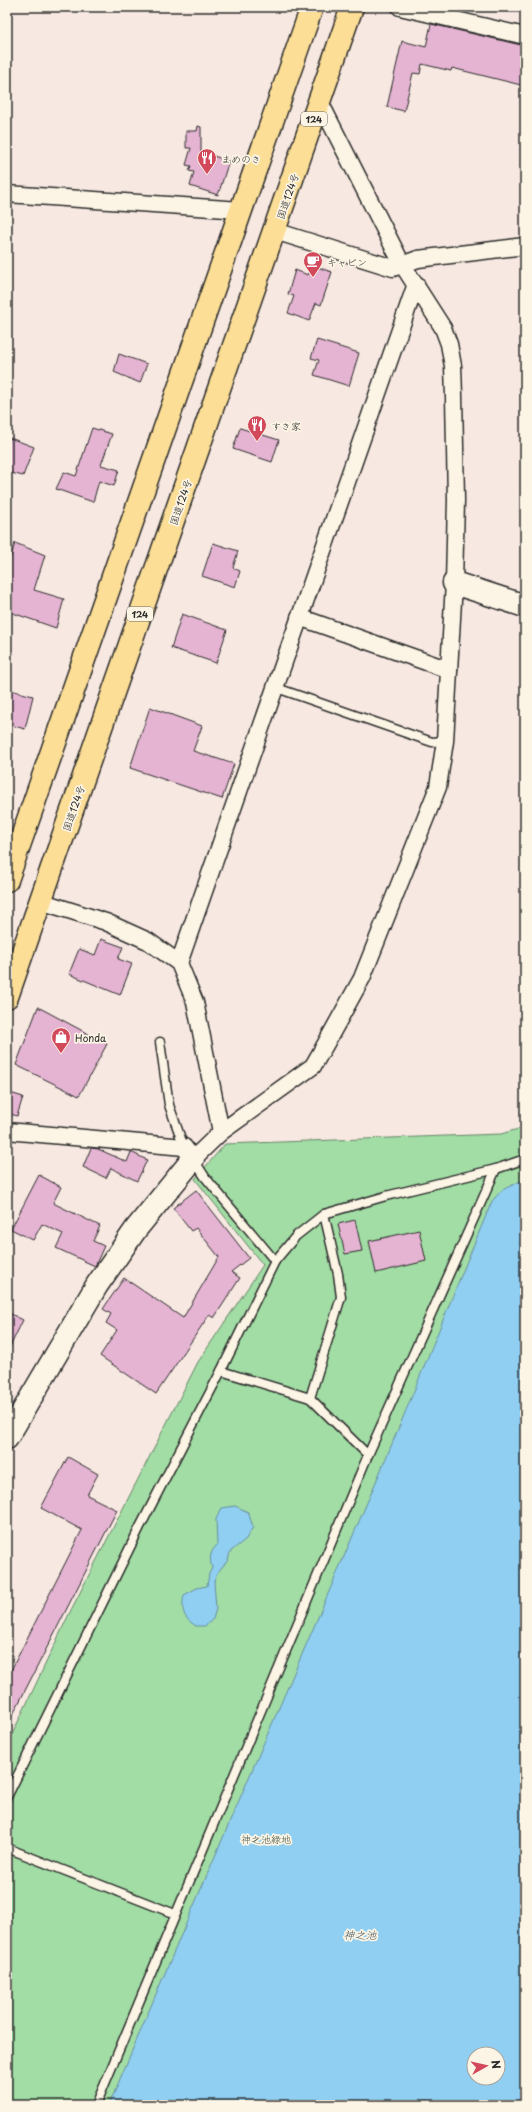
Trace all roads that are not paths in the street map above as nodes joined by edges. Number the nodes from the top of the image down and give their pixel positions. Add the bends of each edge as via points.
1 (312, 7) edge
2 (352, 7) edge
3 (400, 7) edge
4 (525, 36) edge
5 (320, 102) junction
6 (7, 194) edge
7 (241, 210) junction
8 (275, 231) junction
9 (525, 246) edge
10 (402, 264) junction
11 (416, 284) junction
12 (454, 583) junction
13 (525, 606) edge
14 (299, 617) junction
15 (449, 670) junction
16 (274, 687) junction
17 (445, 741) junction
18 (7, 880) edge
19 (40, 901) junction
20 (179, 963) junction
21 (7, 997) edge
22 (160, 1042) dead end
23 (7, 1131) edge
24 (221, 1132) junction
25 (189, 1153) junction
26 (525, 1159) edge
27 (496, 1169) junction
28 (324, 1214) junction
29 (275, 1261) junction
30 (221, 1371) junction
31 (310, 1398) junction
32 (7, 1438) edge
33 (368, 1455) junction
34 (7, 1796) edge
35 (7, 1848) edge
36 (175, 1914) junction
37 (96, 2105) edge

1 - 7 highway
2 - 5 highway, 国道124号 / 124
3 - 4 street
5 - 8 highway, 国道124号 / 124
5 - 10 street
6 - 7 street
7 - 18 highway
8 - 10 street via 393,268
8 - 19 highway, 国道124号 / 124
9 - 10 street via 418,259
10 - 11 street
11 - 12 street via 443,328 453,366 456,500
11 - 14 street
12 - 13 street
12 - 15 street
14 - 15 street
14 - 16 street
15 - 17 street
16 - 17 lane via 432,742
16 - 20 street
17 - 24 street via 438,787 362,978 325,1045 312,1066
19 - 20 street via 106,922 148,941
19 - 21 highway, 国道124号 / 124
20 - 24 street via 195,1002
22 - 25 lane via 169,1105
23 - 25 street
24 - 25 street
25 - 29 lane
25 - 32 street via 98,1284
26 - 27 lane
27 - 28 lane
27 - 33 lane
28 - 29 lane via 296,1236
28 - 31 lane via 341,1296
29 - 30 lane
30 - 31 lane
30 - 34 lane
31 - 33 lane
33 - 36 lane
35 - 36 lane
36 - 37 lane

